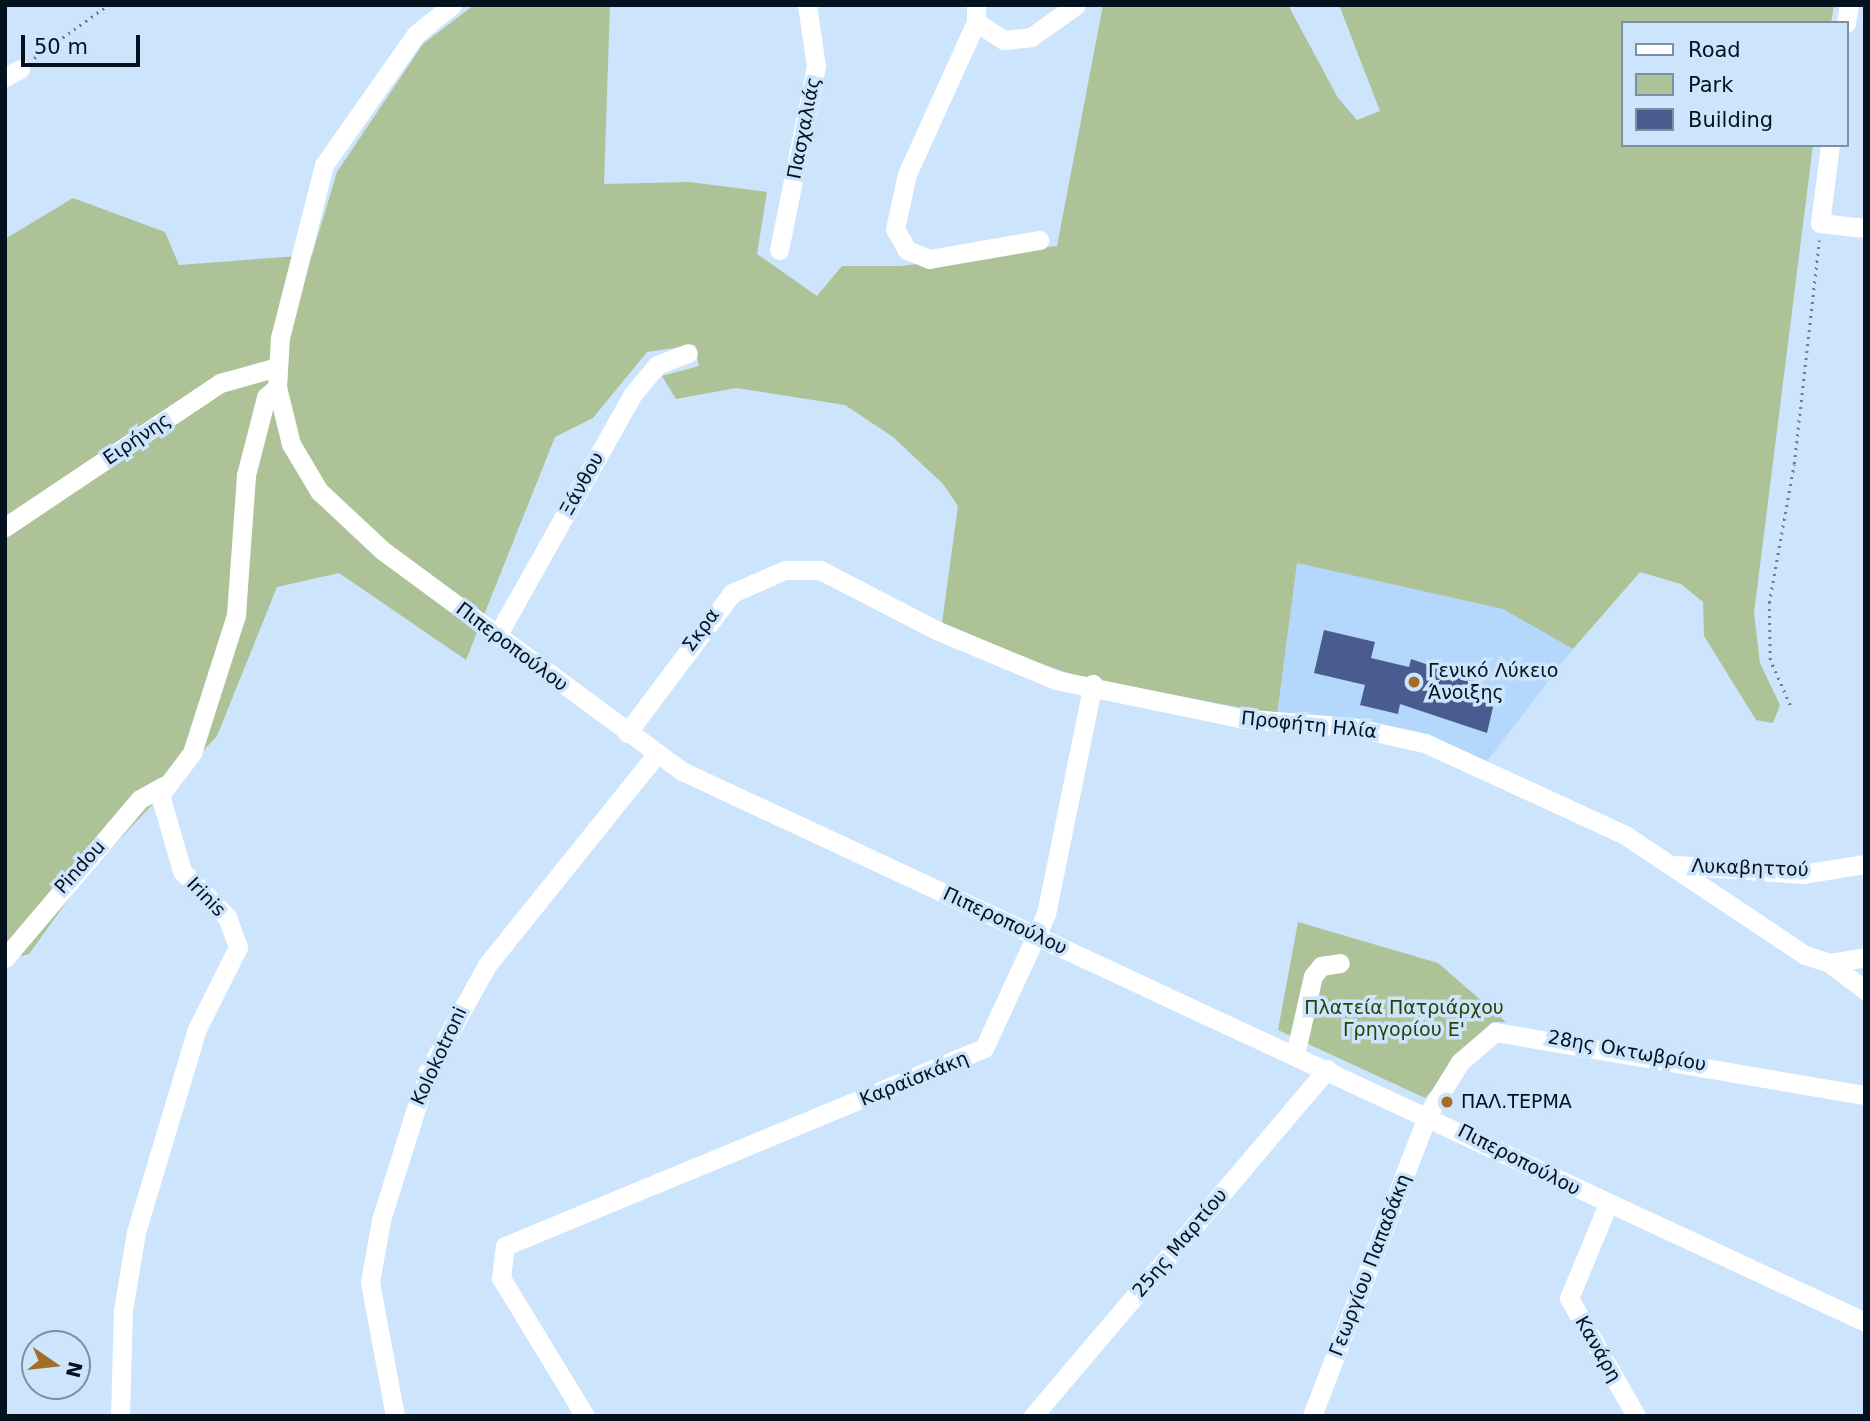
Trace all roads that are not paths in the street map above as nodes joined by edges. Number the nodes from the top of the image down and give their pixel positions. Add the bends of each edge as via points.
1 (452, 5) edge
2 (807, 5) edge
3 (1076, 5) edge
4 (976, 14) edge
5 (1830, 147) edge
6 (1865, 228) edge
7 (1039, 240) dead end
8 (779, 250) dead end
9 (688, 353) dead end
10 (277, 377) junction
11 (5, 527) edge
12 (806, 568) joint
13 (497, 636) junction
14 (1093, 684) junction
15 (627, 733) junction
16 (656, 755) junction
17 (163, 786) junction
18 (1865, 864) edge
19 (1678, 865) junction
20 (1039, 937) junction
21 (1865, 957) edge
22 (5, 958) edge
23 (1340, 963) dead end
24 (1829, 963) junction
25 (1865, 990) edge
26 (1295, 1055) junction
27 (1327, 1069) junction
28 (1865, 1095) edge
29 (1428, 1114) junction
30 (1608, 1204) junction
31 (1865, 1322) edge
32 (120, 1416) edge
33 (395, 1416) edge
34 (585, 1416) edge
35 (1033, 1416) edge
36 (1312, 1416) edge
37 (1636, 1416) edge

1 - 10 street via 416,34 320,174
2 - 8 street, Πασχαλιάς via 814,77
3 - 4 street via 1031,37 1004,40
4 - 7 street via 906,174 896,232 907,250 929,259
5 - 6 street via 1820,223
9 - 13 street, Ξάνθου via 657,365 632,394
10 - 11 street, Ειρήνης via 220,383
10 - 13 street, Πιπεροπούλου via 291,444 319,491 382,550
10 - 17 street via 266,397 246,475 236,615 192,752
12 - 14 street, Προφήτη Ηλία via 1018,665 1056,680
12 - 15 street, Σκρα via 785,570 718,606
13 - 15 street, Πιπεροπούλου
14 - 19 street, Προφήτη Ηλία via 1239,718 1352,727 1426,743 1537,791
14 - 20 street, Καραϊσκάκη
15 - 16 street, Πιπεροπούλου
16 - 20 street, Πιπεροπούλου
16 - 33 street, Kolokotroni via 487,965 427,1073 381,1220 370,1282
17 - 22 street, Pindou via 140,799
17 - 32 street, Irinis via 164,821 182,872 226,916 238,947 197,1029 136,1231 123,1310
18 - 19 street, Λυκαβηττού via 1802,874
19 - 24 street, Προφήτη Ηλία via 1805,955
20 - 26 street, Πιπεροπούλου
20 - 34 street, Καραϊσκάκη via 995,1035 968,1058 518,1236 498,1262 501,1278
21 - 24 street
23 - 26 street via 1321,966 1313,976
24 - 25 street, Προφήτη Ηλία
26 - 27 street, Πιπεροπούλου
27 - 29 street, Πιπεροπούλου
27 - 35 street, 25ης Μαρτίου
28 - 29 street, 28ης Οκτωβρίου via 1495,1032 1460,1062
29 - 30 street, Πιπεροπούλου
29 - 36 street, Γεωργίου Παπαδάκη
30 - 31 street, Πιπεροπούλου
30 - 37 street, Κανάρη via 1569,1298

